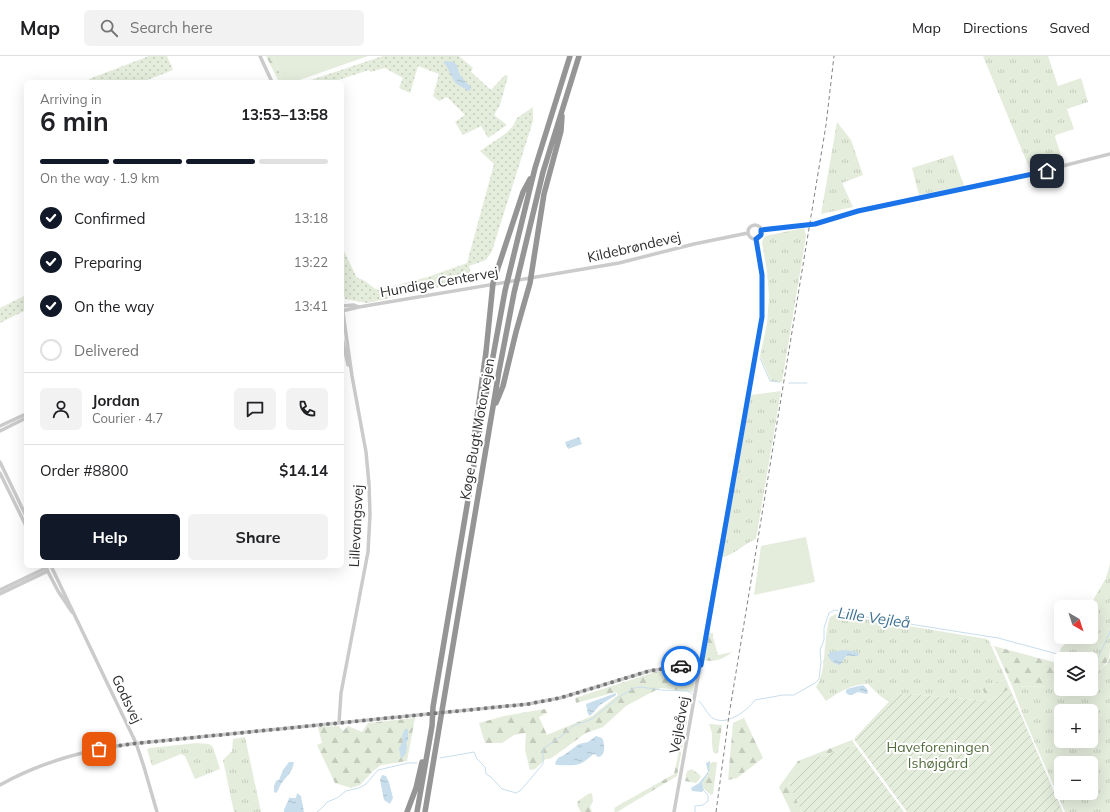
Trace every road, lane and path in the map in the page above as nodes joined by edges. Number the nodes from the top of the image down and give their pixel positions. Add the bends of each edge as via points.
1 (260, 56) edge
2 (570, 56) edge
3 (579, 56) edge
4 (271, 80) edge
5 (563, 104) junction
6 (1110, 154) edge
7 (535, 168) junction
8 (761, 230) junction
9 (748, 233) junction
10 (756, 239) junction
11 (532, 277) junction
12 (523, 278) joint
13 (493, 283) junction
14 (344, 306) edge
15 (359, 307) junction
16 (344, 311) edge
17 (344, 324) edge
18 (344, 346) edge
19 (352, 377) junction
20 (492, 412) junction
21 (24, 415) edge
22 (24, 419) edge
23 (0, 426) edge
24 (0, 431) edge
25 (476, 451) junction
26 (0, 462) edge
27 (0, 473) edge
28 (24, 512) edge
29 (24, 522) edge
30 (41, 568) edge
31 (46, 568) edge
32 (50, 568) edge
33 (52, 568) edge
34 (48, 572) junction
35 (0, 590) edge
36 (0, 594) edge
37 (78, 622) junction
38 (701, 665) junction
39 (433, 707) junction
40 (339, 723) junction
41 (136, 743) junction
42 (0, 785) edge
43 (157, 812) edge
44 (407, 812) edge
45 (417, 812) edge
46 (424, 812) edge
47 (674, 812) edge

1 - 4 street
2 - 7 highway, Køge Bugt Motorvejen
3 - 5 highway, Køge Bugt Motorvejen
5 - 11 highway via 561,131 544,194
5 - 20 highway, Køge Bugt Motorvejen via 525,242 507,324
6 - 8 street via 1019,178 858,211 815,224
7 - 13 highway via 523,192
7 - 25 highway, Køge Bugt Motorvejen via 504,297
8 - 9 street via 753,226
8 - 10 street via 761,235
9 - 10 street via 751,238
9 - 11 street, Kildebrøndevej via 619,263
10 - 38 street, Vejleåvej via 762,275 762,317
11 - 12 street, Kildebrøndevej
11 - 20 highway via 503,386
12 - 13 street, Hundige Centervej
13 - 15 street, Hundige Centervej
13 - 25 highway via 475,431
14 - 15 street, Hundige Centervej
15 - 16 street, Hundige Centervej
17 - 19 street, Lillevangsvej
18 - 19 street, Lillevangsvej
19 - 40 street, Lillevangsvej via 367,465 370,514 368,552 340,693
20 - 46 highway, Køge Bugt Motorvejen
21 - 23 street
22 - 24 street
25 - 39 highway, Køge Bugt Motorvejen
26 - 28 street
27 - 29 street
30 - 35 street
31 - 34 street, Godsvej
32 - 34 street
33 - 37 street, Godsvej
34 - 36 street
34 - 37 street, Godsvej
37 - 41 street, Godsvej
38 - 40 street via 649,671 553,700
38 - 47 street, Vejleåvej
39 - 44 highway via 416,788
39 - 45 highway, Køge Bugt Motorvejen
40 - 41 street
41 - 42 street via 61,758
41 - 43 street, Godsvej

